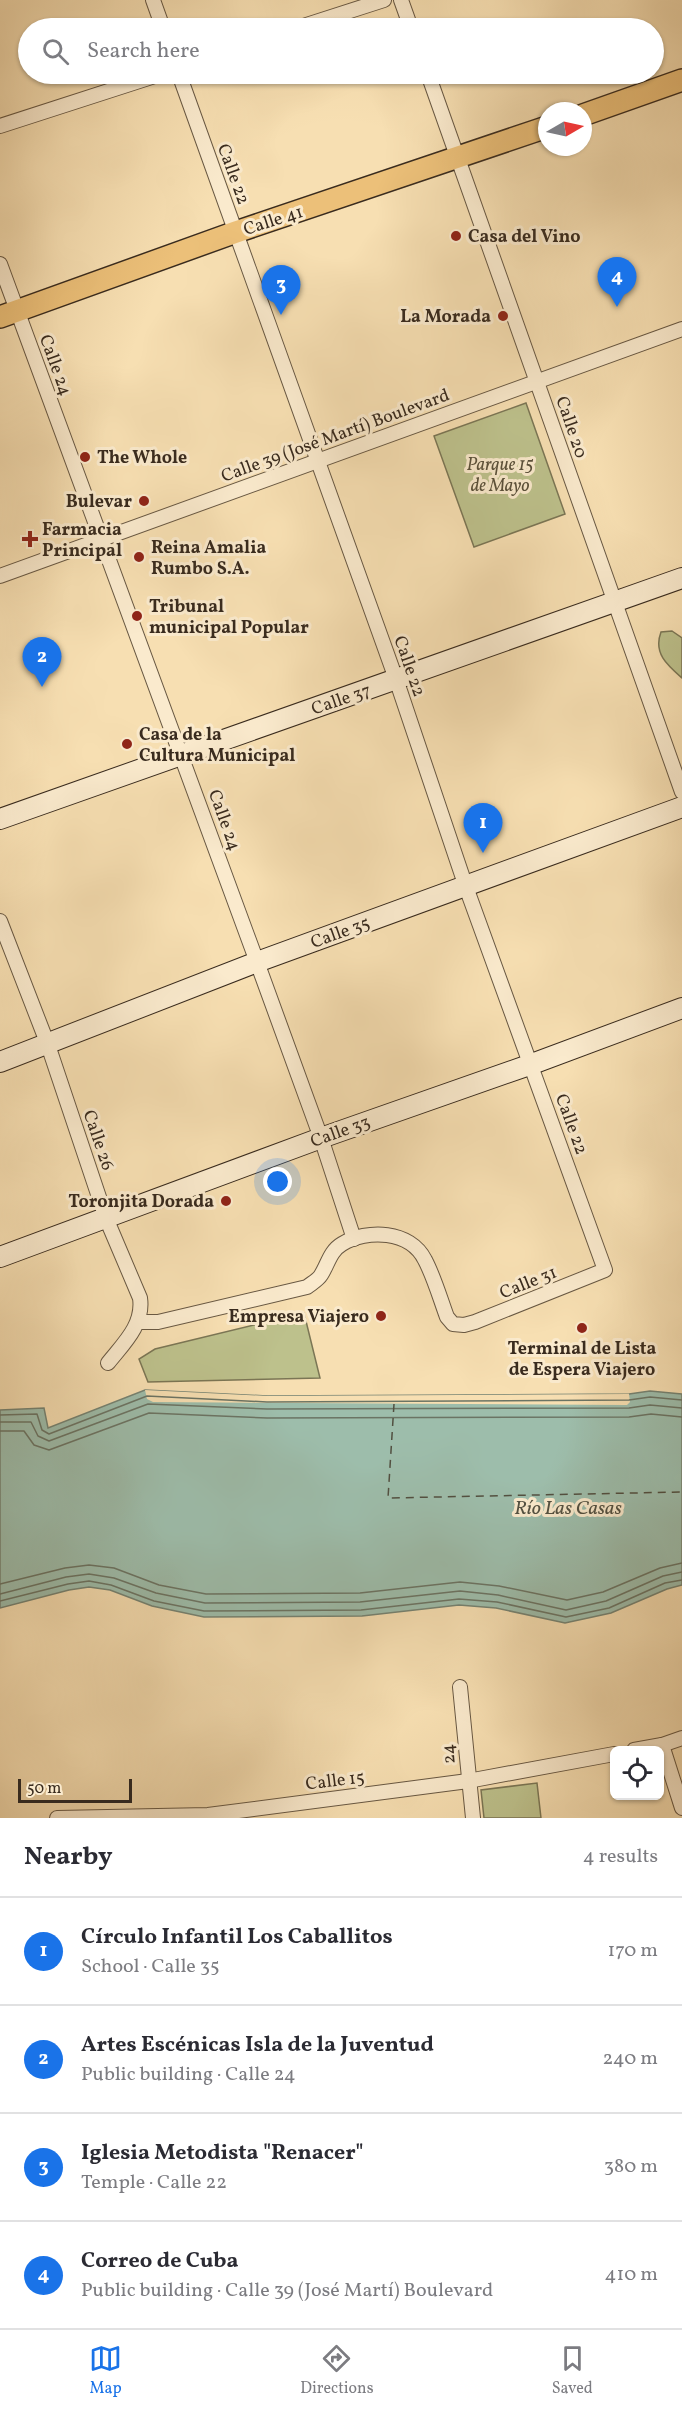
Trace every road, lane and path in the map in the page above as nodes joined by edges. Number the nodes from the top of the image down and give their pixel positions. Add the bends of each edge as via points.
1 (153, 0) edge
2 (384, 0) edge
3 (401, 0) edge
4 (159, 18) edge
5 (328, 18) edge
6 (407, 18) edge
7 (682, 80) edge
8 (130, 84) edge
9 (183, 84) edge
10 (432, 84) edge
11 (592, 112) edge
12 (0, 126) edge
13 (538, 130) edge
14 (459, 158) junction
15 (236, 232) junction
16 (0, 264) edge
17 (9, 314) edge
18 (682, 329) edge
19 (537, 381) junction
20 (317, 461) junction
21 (100, 539) junction
22 (0, 576) edge
23 (682, 578) edge
24 (615, 602) junction
25 (396, 680) junction
26 (182, 755) junction
27 (682, 792) edge
28 (682, 807) edge
29 (0, 819) edge
30 (466, 887) junction
31 (0, 921) edge
32 (258, 962) junction
33 (682, 1008) edge
34 (48, 1045) junction
35 (0, 1062) edge
36 (532, 1064) junction
37 (321, 1138) junction
38 (106, 1218) junction
39 (354, 1239) junction
40 (0, 1257) edge
41 (605, 1270) joint
42 (138, 1322) junction
43 (108, 1364) dead end
44 (460, 1687) dead end
45 (682, 1738) edge
46 (662, 1745) junction
47 (656, 1746) edge
48 (610, 1755) edge
49 (468, 1781) junction
50 (682, 1808) edge
51 (208, 1816) edge
52 (57, 1818) edge
53 (473, 1818) edge

1 - 4 street
2 - 5 street
3 - 6 street
7 - 11 main road
8 - 12 street
9 - 15 street, Calle 22
10 - 14 street, Calle 20
13 - 14 main road, Calle 41
14 - 15 main road, Calle 41
14 - 19 street, Calle 20
15 - 17 main road, Calle 41
15 - 20 street, Calle 22
16 - 17 street, Calle 24
17 - 21 street, Calle 24
18 - 19 street, Calle 39 (José Martí) Boulevard
19 - 20 street, Calle 39 (José Martí) Boulevard
19 - 24 street, Calle 20
20 - 21 street, Calle 39 (José Martí) Boulevard
20 - 25 street, Calle 22
21 - 22 street, Calle 39 (José Martí) Boulevard
21 - 26 street, Calle 24
23 - 24 street, Calle 37
24 - 25 street, Calle 37
24 - 27 street, Calle 20
25 - 26 street, Calle 37
25 - 30 street, Calle 22
26 - 29 street, Calle 37
26 - 32 street, Calle 24
28 - 30 street, Calle 35
30 - 32 street, Calle 35
30 - 36 street, Calle 22
31 - 34 street, Calle 26
32 - 34 street, Calle 35
32 - 37 street, Calle 24
33 - 36 street, Calle 33
34 - 35 street, Calle 35
34 - 38 street, Calle 26
36 - 37 street, Calle 33
36 - 41 street, Calle 22
37 - 38 street, Calle 33
37 - 39 street, Calle 24
38 - 40 street, Calle 33
38 - 42 street, Calle 26 via 140,1298
39 - 41 street, Calle 31 via 394,1235 410,1244 424,1257 453,1324 464,1325
39 - 42 street via 331,1254 320,1277 307,1287 158,1323
42 - 43 street
44 - 49 street, 24
45 - 46 street
46 - 47 street
46 - 50 street
48 - 49 street, Calle 15
49 - 51 street, Calle 15
49 - 53 street, 24
51 - 52 street, Calle 15

